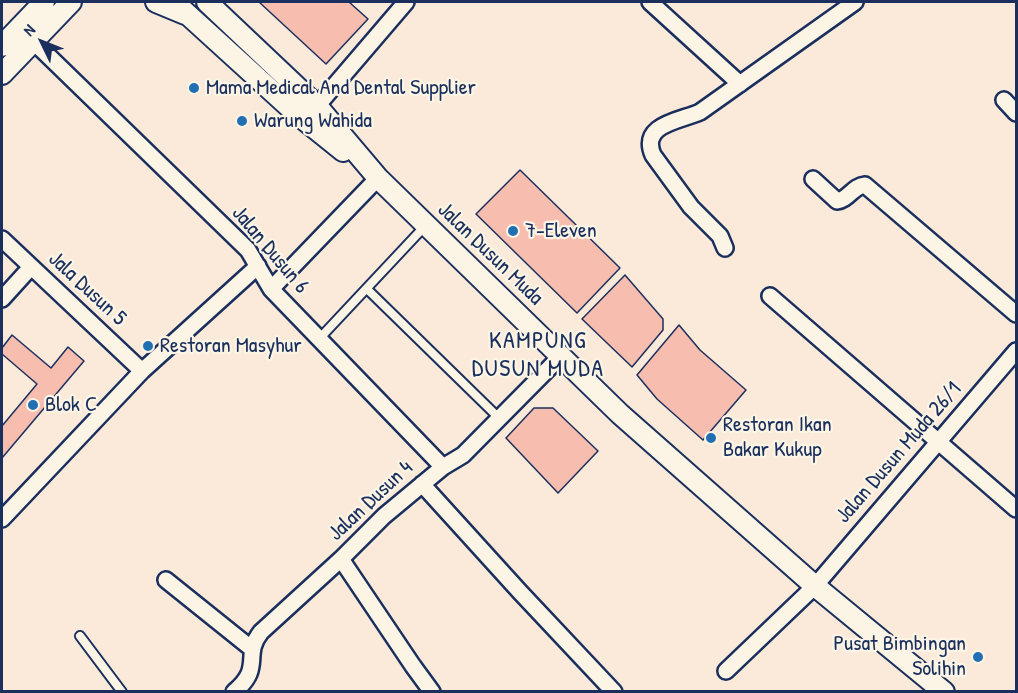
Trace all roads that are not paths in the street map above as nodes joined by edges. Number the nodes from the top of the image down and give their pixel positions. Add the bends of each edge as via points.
1 (156, 2) edge
2 (174, 2) edge
3 (406, 2) edge
4 (650, 2) edge
5 (855, 2) edge
6 (71, 4) edge
7 (218, 5) edge
8 (38, 6) edge
9 (190, 16) junction
10 (33, 41) junction
11 (2, 46) edge
12 (2, 74) edge
13 (740, 84) junction
14 (1004, 100) dead end
15 (317, 106) junction
16 (1017, 113) edge
17 (378, 178) junction
18 (813, 178) dead end
19 (426, 225) junction
20 (2, 238) edge
21 (725, 248) dead end
22 (258, 266) junction
23 (31, 267) junction
24 (271, 289) junction
25 (367, 289) junction
26 (770, 296) dead end
27 (2, 299) edge
28 (1017, 314) edge
29 (319, 339) junction
30 (1017, 351) edge
31 (560, 357) junction
32 (141, 371) junction
33 (499, 418) junction
34 (938, 442) junction
35 (443, 467) junction
36 (422, 484) junction
37 (1017, 509) edge
38 (2, 519) edge
39 (341, 559) junction
40 (166, 580) dead end
41 (815, 586) junction
42 (80, 636) dead end
43 (252, 650) junction
44 (726, 671) dead end
45 (938, 690) edge
46 (122, 692) edge
47 (234, 692) edge
48 (432, 692) edge
49 (614, 692) edge

1 - 9 main road
2 - 9 main road
3 - 15 street
4 - 13 street
5 - 13 street
6 - 10 main road
7 - 15 main road, Jalan Dusun Muda
8 - 11 main road
9 - 17 main road via 297,114
10 - 12 main road
10 - 22 street, Jalan Dusun 6 via 248,250
13 - 21 street via 700,112 665,123 651,138 649,147 691,207 720,236
14 - 16 street
15 - 17 main road, Jalan Dusun Muda
17 - 19 main road, Jalan Dusun Muda
17 - 24 street
18 - 28 street via 837,201 860,186 867,186
19 - 25 lane
19 - 31 main road, Jalan Dusun Muda
20 - 23 street, Jala Dusun 5
22 - 24 street, Jalan Dusun 6
22 - 32 street
23 - 27 street
23 - 32 street, Jala Dusun 5
24 - 29 street, Jalan Dusun 6
25 - 29 lane
25 - 33 lane
26 - 34 street
29 - 35 street, Jalan Dusun 6
30 - 34 street, Jalan Dusun Muda 26/1
31 - 33 street, Jalan Dusun 4
31 - 41 main road, Jalan Dusun Muda
32 - 38 street
33 - 35 street, Jalan Dusun 4 via 463,455
34 - 37 street
34 - 41 street, Jalan Dusun Muda 26/1
35 - 36 street, Jalan Dusun 4
36 - 39 street, Jalan Dusun 4
36 - 49 street
39 - 43 street, Jalan Dusun 4 via 261,632
39 - 48 street
40 - 43 street
41 - 44 street, Jalan Dusun Muda 26/1
41 - 45 main road, Jalan Dusun Muda
42 - 46 lane
43 - 47 street, Jalan Dusun 4 via 250,675

